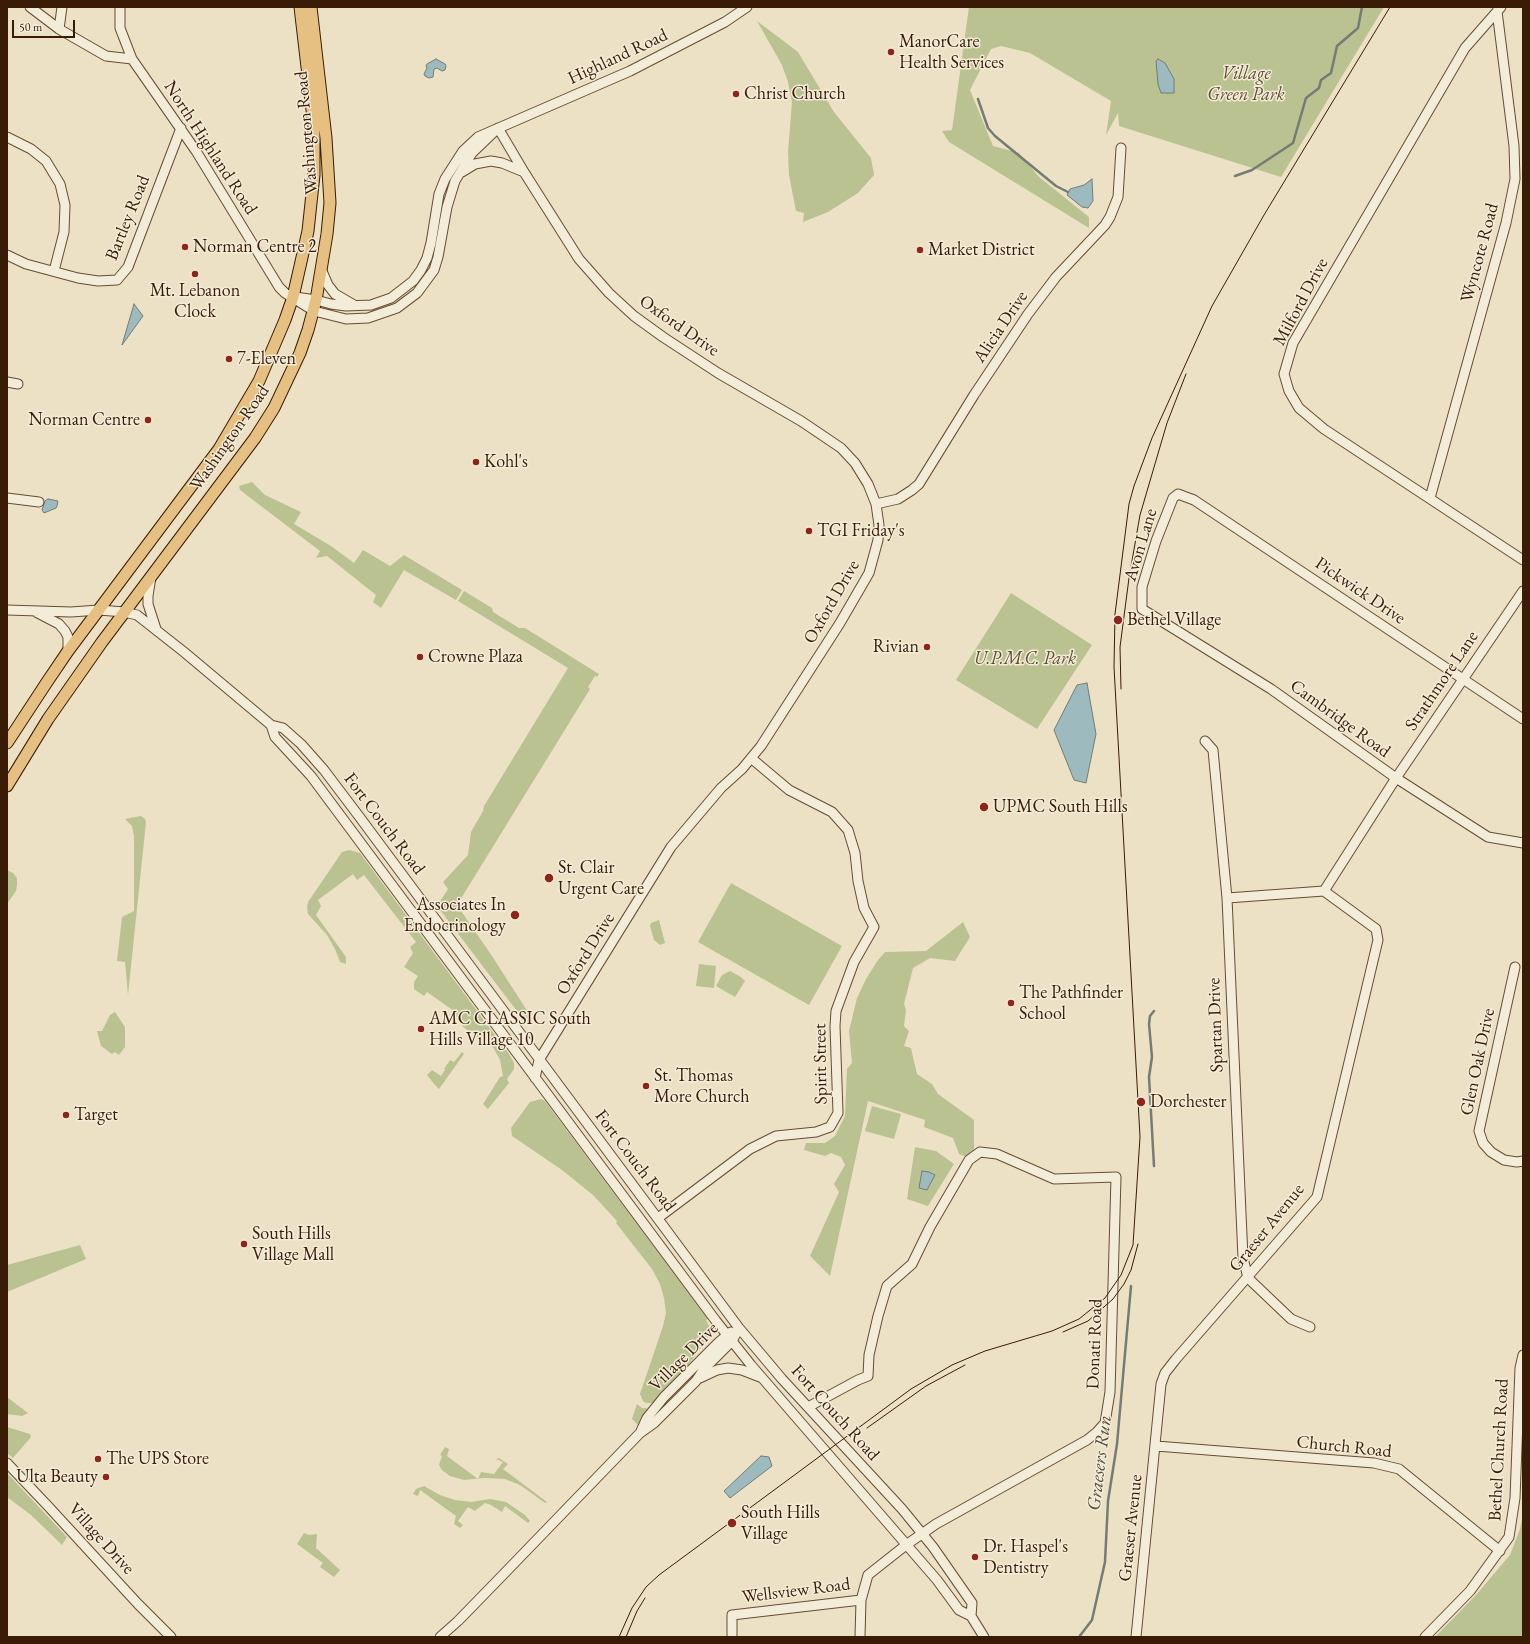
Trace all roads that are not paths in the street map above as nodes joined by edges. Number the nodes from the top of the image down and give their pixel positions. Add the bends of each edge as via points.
1 (30, 7) edge
2 (62, 7) edge
3 (120, 7) edge
4 (300, 7) edge
5 (311, 7) edge
6 (747, 7) edge
7 (1499, 9) edge
8 (59, 29) junction
9 (132, 59) junction
10 (181, 128) junction
11 (498, 128) junction
12 (7, 137) edge
13 (1121, 148) dead end
14 (524, 172) junction
15 (459, 174) junction
16 (7, 255) edge
17 (322, 271) junction
18 (54, 272) junction
19 (293, 297) junction
20 (316, 300) junction
21 (357, 306) junction
22 (314, 311) junction
23 (7, 382) edge
24 (18, 384) dead end
25 (1178, 494) joint
26 (7, 498) edge
27 (1430, 498) junction
28 (39, 502) dead end
29 (876, 504) junction
30 (1523, 560) edge
31 (151, 577) junction
32 (1523, 591) edge
33 (1142, 609) joint
34 (7, 610) edge
35 (99, 610) junction
36 (33, 611) junction
37 (124, 612) junction
38 (157, 630) junction
39 (68, 651) junction
40 (1463, 678) junction
41 (1523, 719) edge
42 (272, 726) junction
43 (1206, 741) dead end
44 (7, 743) edge
45 (751, 758) junction
46 (1396, 778) junction
47 (7, 786) edge
48 (1523, 843) edge
49 (1324, 891) junction
50 (1227, 898) junction
51 (1515, 966) dead end
52 (539, 1060) junction
53 (527, 1068) junction
54 (535, 1078) junction
55 (1523, 1161) edge
56 (658, 1218) junction
57 (1248, 1278) junction
58 (739, 1328) junction
59 (1310, 1328) dead end
60 (729, 1338) junction
61 (1523, 1355) edge
62 (765, 1380) junction
63 (696, 1381) junction
64 (808, 1407) junction
65 (640, 1433) junction
66 (1156, 1446) junction
67 (7, 1463) edge
68 (1519, 1500) edge
69 (922, 1534) junction
70 (906, 1545) junction
71 (1500, 1551) junction
72 (861, 1600) junction
73 (971, 1616) junction
74 (171, 1637) edge
75 (440, 1637) edge
76 (732, 1637) edge
77 (860, 1637) edge
78 (984, 1637) edge
79 (1136, 1637) edge
80 (1425, 1637) edge

1 - 8 street
2 - 8 street
3 - 9 street, North Highland Road via 120,28
4 - 19 main road, Washington Road via 315,149 308,232
5 - 17 main road, Washington Road via 329,174 330,203
6 - 11 street, Highland Road via 725,22 630,71
7 - 27 street, Wyncote Road via 1514,146 1515,178 1506,223
7 - 27 street, Milford Drive via 1465,48 1293,343 1284,374 1289,391 1299,408 1324,429
8 - 9 street via 106,56
9 - 10 street, North Highland Road
10 - 18 street, Bartley Road via 128,267 117,280 98,281
10 - 19 street, North Highland Road via 279,287
11 - 14 street, Oxford Drive
11 - 15 street, Highland Road via 472,153
11 - 21 street, Highland Road via 478,137 463,151 445,179 427,258 413,281 381,302
12 - 18 street via 31,149 46,161 60,184 65,205 64,232
13 - 29 street, Alicia Drive via 1118,197 1105,225 1056,277 1028,314 919,484 898,499
14 - 15 street via 491,161 475,164
14 - 29 street, Oxford Drive via 579,259 615,299 663,337 841,448 860,470
15 - 22 street, Highland Road via 450,191 434,270 417,293 398,308 368,318 346,319
16 - 18 street, Bartley Road via 26,264
17 - 20 main road, Washington Road
17 - 21 street via 335,294
19 - 20 street, Highland Road
19 - 22 street, Highland Road
19 - 35 main road, Washington Road via 259,381 232,430
20 - 21 street, Highland Road
20 - 22 main road, Washington Road
22 - 31 main road, Washington Road via 300,353 274,408 255,438
23 - 24 street
25 - 33 street, Avon Lane via 1173,498 1156,541 1142,587
25 - 40 street, Pickwick Drive via 1194,500
26 - 28 street
27 - 30 street, Milford Drive
29 - 45 street, Oxford Drive via 878,540 866,580 775,725
31 - 37 main road, Washington Road
31 - 38 street via 148,604
32 - 40 street, Strathmore Lane
33 - 46 street, Cambridge Road via 1271,689
34 - 36 street, Fort Couch Road
35 - 36 street, Fort Couch Road
35 - 37 street, Fort Couch Road
35 - 39 main road, Washington Road
36 - 39 street via 59,624 68,637
37 - 38 street, Fort Couch Road via 137,616
37 - 47 main road, Washington Road via 45,724
38 - 42 street, Fort Couch Road
39 - 44 main road, Washington Road
40 - 41 street, Pickwick Drive
40 - 46 street, Strathmore Lane
42 - 52 street, Fort Couch Road via 284,728 290,733 324,770
42 - 53 street, Fort Couch Road via 275,737 311,776
43 - 50 street, Spartan Drive via 1213,750
45 - 52 street, Oxford Drive via 721,788 671,847
45 - 56 street, Spirit Street via 789,790 832,812 848,830 855,853 864,908 874,927 854,962 836,1011 838,1113 830,1127 816,1132 776,1136 750,1148
46 - 48 street, Cambridge Road via 1488,836
46 - 49 street, Strathmore Lane
49 - 50 street
49 - 57 street, Graeser Avenue via 1376,929 1378,940 1317,1197
50 - 57 street, Spartan Drive via 1243,1258
51 - 55 street, Glen Oak Drive via 1479,1131 1484,1143 1492,1152 1504,1160
52 - 53 street
52 - 54 street, Oxford Drive
52 - 56 street, Fort Couch Road
53 - 54 street, Fort Couch Road
54 - 60 street, Fort Couch Road
56 - 58 street, Fort Couch Road
57 - 59 street via 1291,1319
57 - 66 street, Graeser Avenue via 1165,1373 1161,1384
58 - 60 street, Village Drive
58 - 64 street, Fort Couch Road
60 - 62 street, Fort Couch Road
60 - 63 street, Village Drive
60 - 65 street, Village Drive via 664,1397 647,1418
61 - 68 street, Bethel Church Road via 1520,1368
62 - 63 street via 748,1372 728,1368 711,1372
62 - 70 street, Fort Couch Road
63 - 65 street, Village Drive via 654,1423
64 - 69 street, Fort Couch Road
64 - 69 street, Donati Road via 868,1376 868,1355 887,1286 912,1264 969,1160 980,1152 997,1154 1054,1179 1116,1177 1110,1392 1105,1423 1086,1440
65 - 75 street, Village Drive
66 - 71 street, Church Road via 1374,1463 1399,1469
66 - 79 street, Graeser Avenue
67 - 74 street, Village Drive
68 - 71 street, Bethel Church Road via 1509,1537
69 - 70 street, Donati Road
69 - 73 street, Fort Couch Road via 972,1603
70 - 72 street, Wellsview Road via 868,1575
70 - 73 street, Fort Couch Road via 959,1610
71 - 80 street, Bethel Church Road via 1470,1591
72 - 76 street, Wellsview Road via 732,1615
72 - 77 street
73 - 78 street, Fort Couch Road

